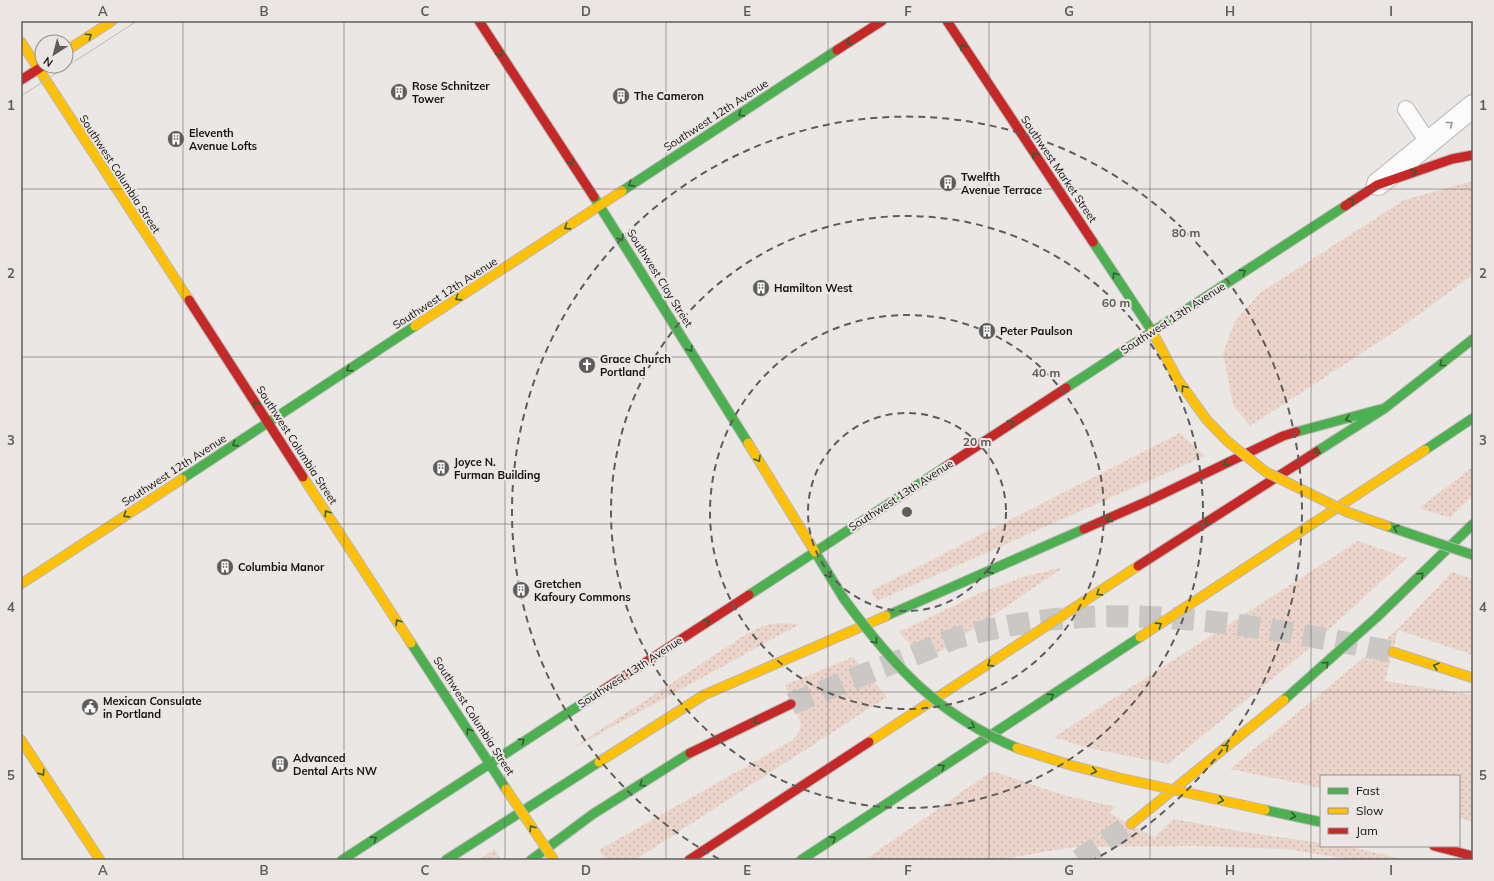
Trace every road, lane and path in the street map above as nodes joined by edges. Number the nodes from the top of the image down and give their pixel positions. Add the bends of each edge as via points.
1 (112, 21) edge
2 (478, 21) edge
3 (882, 21) edge
4 (947, 21) edge
5 (21, 42) edge
6 (74, 46) edge
7 (34, 59) edge
8 (34, 71) edge
9 (44, 74) edge
10 (21, 80) edge
11 (1473, 106) edge
12 (1406, 109) dead end
13 (1428, 142) junction
14 (1473, 155) edge
15 (1377, 185) junction
16 (600, 206) junction
17 (1152, 331) junction
18 (1473, 339) edge
19 (1385, 408) junction
20 (1473, 418) edge
21 (268, 423) junction
22 (1473, 524) edge
23 (815, 552) junction
24 (1473, 555) edge
25 (21, 584) edge
26 (1393, 652) tunnel mouth
27 (1473, 678) edge
28 (791, 704) tunnel mouth
29 (21, 740) edge
30 (490, 763) junction
31 (1320, 822) edge
32 (1131, 824) tunnel mouth
33 (1438, 847) edge
34 (1473, 856) edge
35 (100, 860) edge
36 (342, 860) edge
37 (446, 860) edge
38 (531, 860) edge
39 (554, 860) edge
40 (689, 860) edge
41 (801, 860) edge

6 -> 1 main road
2 -> 16 main road, Southwest Clay Street
3 -> 16 main road, Southwest 12th Avenue
17 -> 4 main road, Southwest Market Street
5 - 7 main road, Southwest Columbia Street
8 - 10 main road
21 -> 9 main road, Southwest Columbia Street
13 -> 11 street, Southwest 13th Avenue
12 - 13 lane
13 - 15 street, Southwest 13th Avenue
15 -> 14 main road via 1452,159
17 -> 15 main road, Southwest 13th Avenue
16 -> 21 main road, Southwest 12th Avenue
16 -> 23 main road, Southwest Clay Street
23 -> 17 main road, Southwest 13th Avenue
24 -> 17 main road, Southwest Market Street, bridge via 1347,512 1266,472 1227,441 1206,419 1178,380
18 -> 19 main road
19 -> 37 main road via 1283,436 1150,500 704,695
19 -> 40 main road
41 -> 20 main road
21 -> 25 main road, Southwest 12th Avenue
30 -> 21 main road, Southwest Columbia Street
32 -> 22 main road via 1305,683
30 -> 23 main road, Southwest 13th Avenue
23 -> 31 main road, Southwest Clay Street, bridge via 844,599 874,640 906,676 932,699 970,726 1053,761
27 -> 26 main road
28 -> 38 main road via 690,753 594,814
29 -> 35 main road
36 -> 30 main road, Southwest 13th Avenue
39 -> 30 main road, Southwest Columbia Street, bridge
33 - 34 main road

